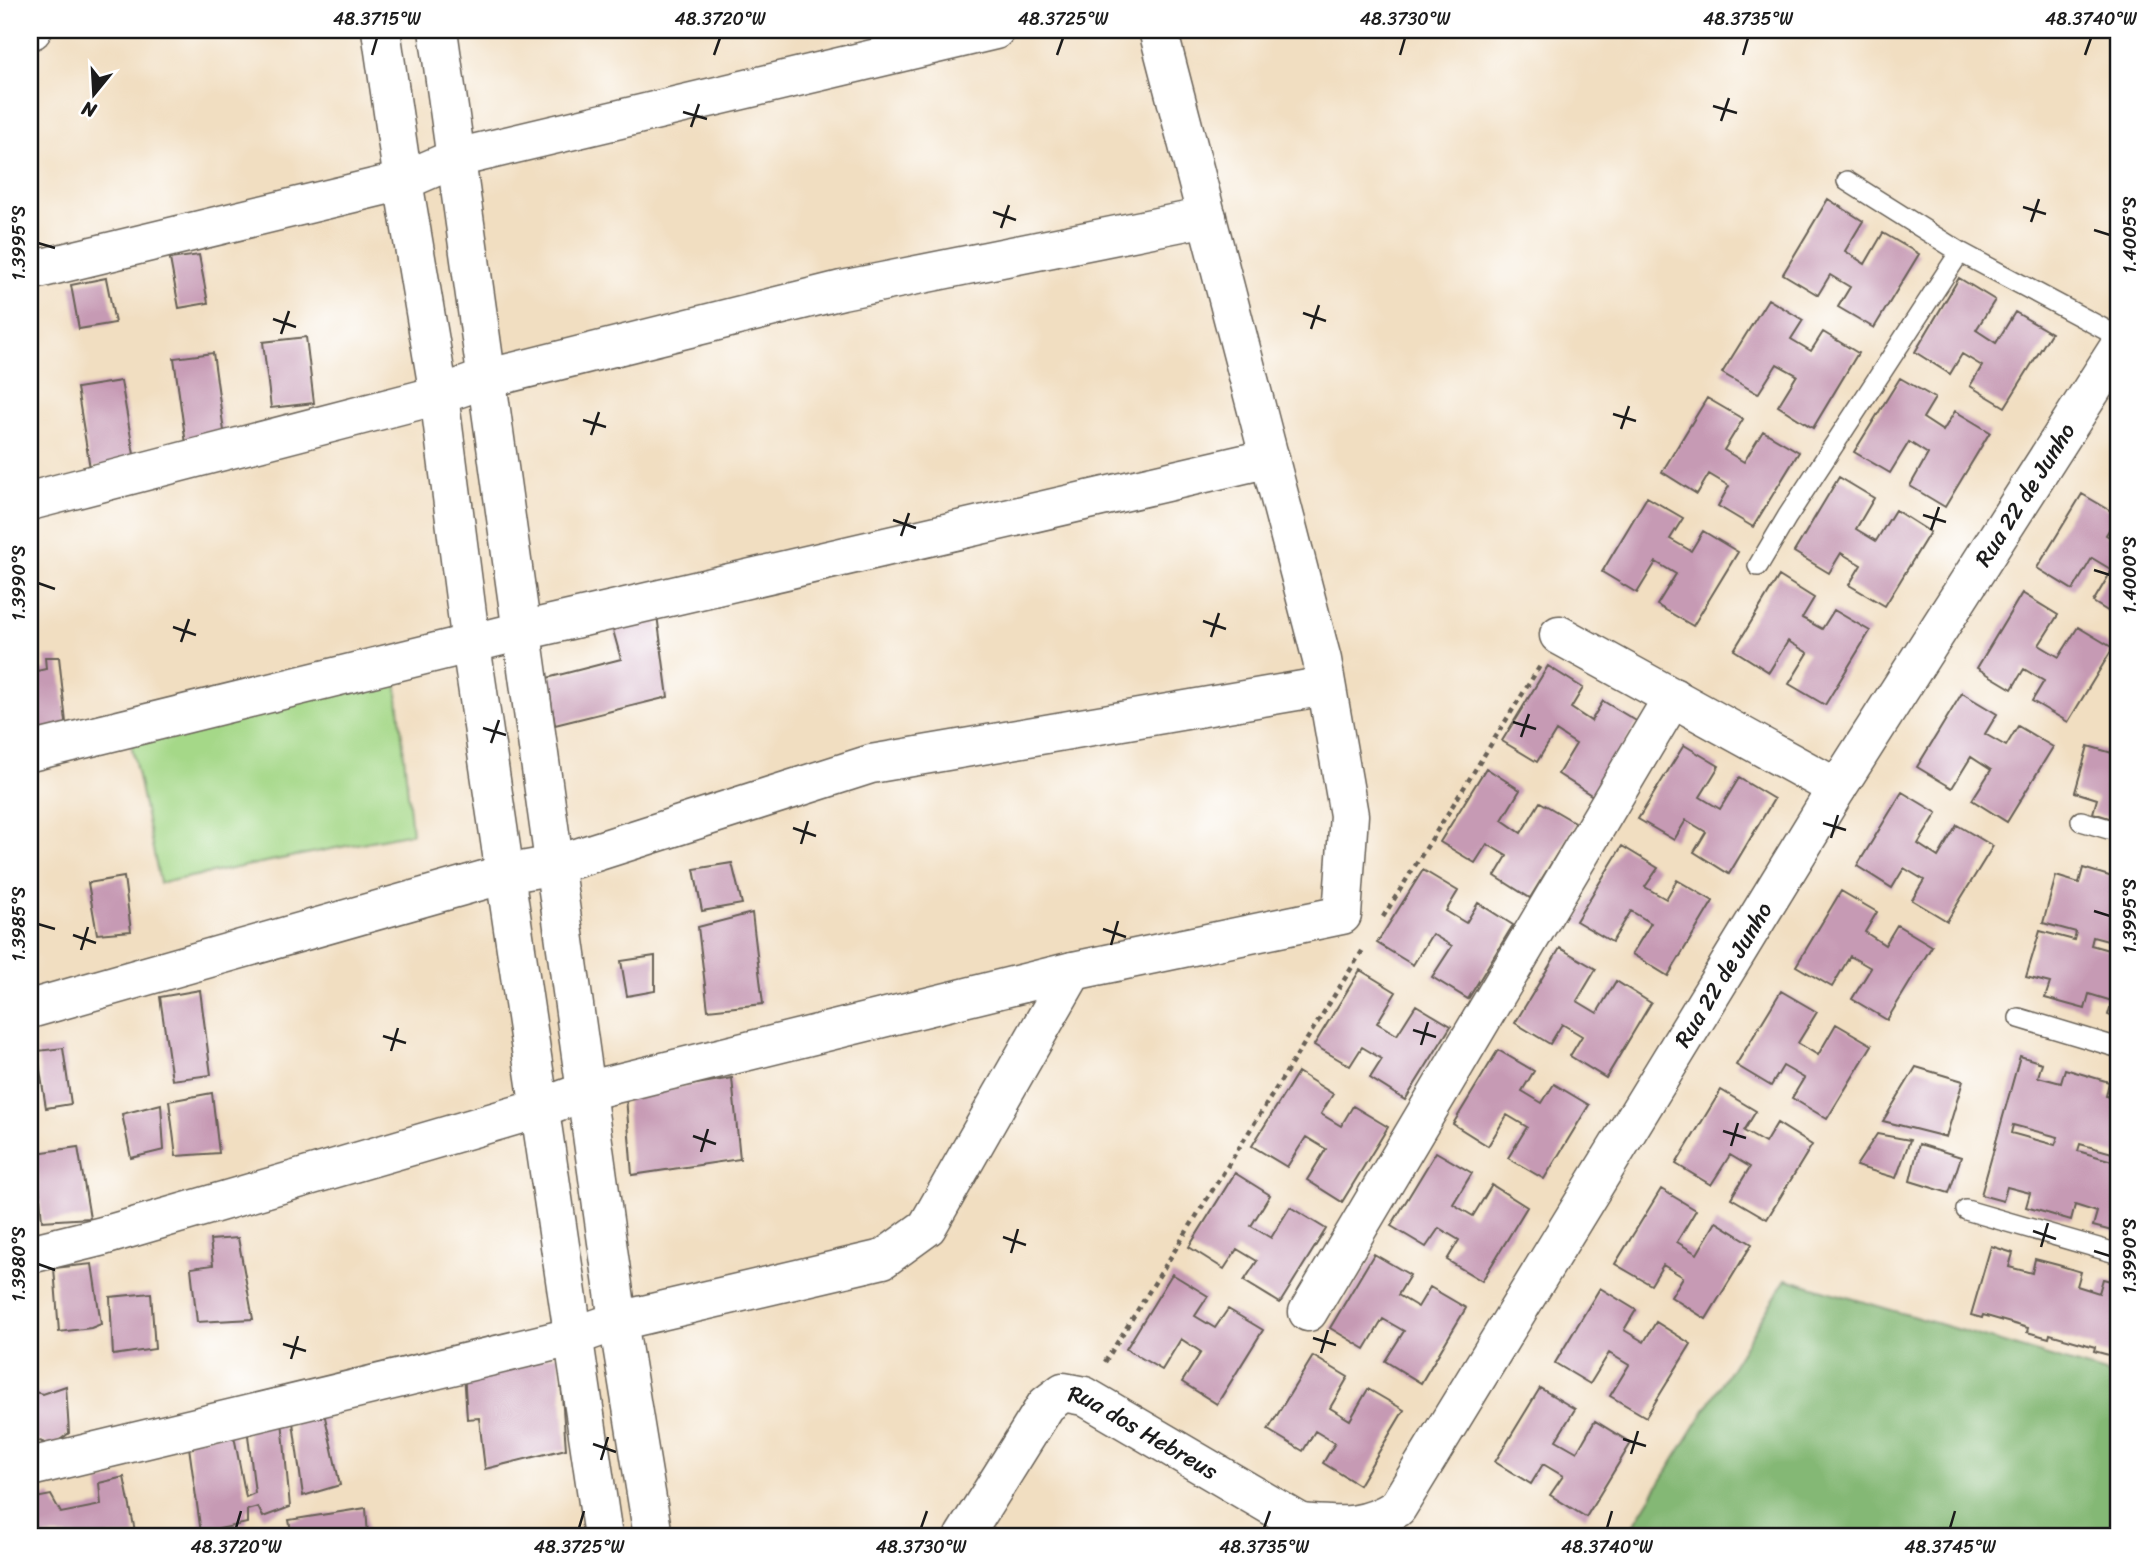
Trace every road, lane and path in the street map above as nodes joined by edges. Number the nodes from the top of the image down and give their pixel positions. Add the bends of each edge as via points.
1 (381, 30) edge
2 (438, 30) edge
3 (995, 30) edge
4 (1158, 30) edge
5 (456, 158) junction
6 (403, 181) junction
7 (1847, 181) dead end
8 (1207, 217) junction
9 (1960, 252) junction
10 (30, 271) edge
11 (2119, 337) edge
12 (2119, 347) edge
13 (485, 379) junction
14 (439, 396) junction
15 (1270, 458) junction
16 (30, 501) edge
17 (1758, 566) dead end
18 (522, 631) junction
19 (1559, 635) joint
20 (471, 645) junction
21 (1326, 686) junction
22 (1673, 697) junction
23 (30, 752) edge
24 (1838, 788) junction
25 (2081, 821) dead end
26 (2119, 832) edge
27 (555, 865) junction
28 (505, 874) junction
29 (1376, 928) dead end
30 (1369, 939) dead end
31 (1073, 971) junction
32 (30, 1009) edge
33 (2019, 1018) dead end
34 (2119, 1048) edge
35 (586, 1091) junction
36 (538, 1109) junction
37 (1966, 1209) dead end
38 (30, 1254) edge
39 (2119, 1254) edge
40 (1308, 1312) dead end
41 (618, 1321) junction
42 (572, 1337) junction
43 (1084, 1396) junction
44 (30, 1467) edge
45 (1297, 1530) edge
46 (603, 1536) edge
47 (653, 1536) edge
48 (964, 1536) edge

1 - 6 street
2 - 5 street
3 - 5 street
4 - 8 street
5 - 6 street
5 - 13 street
6 - 10 street
6 - 14 street
7 - 9 lane
8 - 13 street via 842,290
8 - 15 street
9 - 11 lane
9 - 17 lane
12 - 24 street, Rua 22 de Junho
13 - 14 street
13 - 18 street
14 - 16 street
14 - 20 street
15 - 18 street
15 - 21 street
18 - 20 street
18 - 27 street
19 - 22 street
19 - 29 path
20 - 23 street
20 - 28 street
21 - 27 street via 871,764
21 - 31 street via 1349,815 1342,915
22 - 24 street
22 - 40 street
24 - 45 street, Rua 22 de Junho via 1397,1508 1378,1520
25 - 26 lane
27 - 28 street
27 - 35 street
28 - 32 street
28 - 36 street
30 - 43 path
31 - 35 street
31 - 41 street via 927,1227 883,1259
33 - 34 lane
35 - 36 street
35 - 41 street
36 - 38 street
36 - 42 street
37 - 39 lane
41 - 42 street
41 - 47 street
42 - 44 street
42 - 46 street
43 - 45 street, Rua dos Hebreus
43 - 48 street, Rua dos Hebreus via 1063,1392 1046,1405

